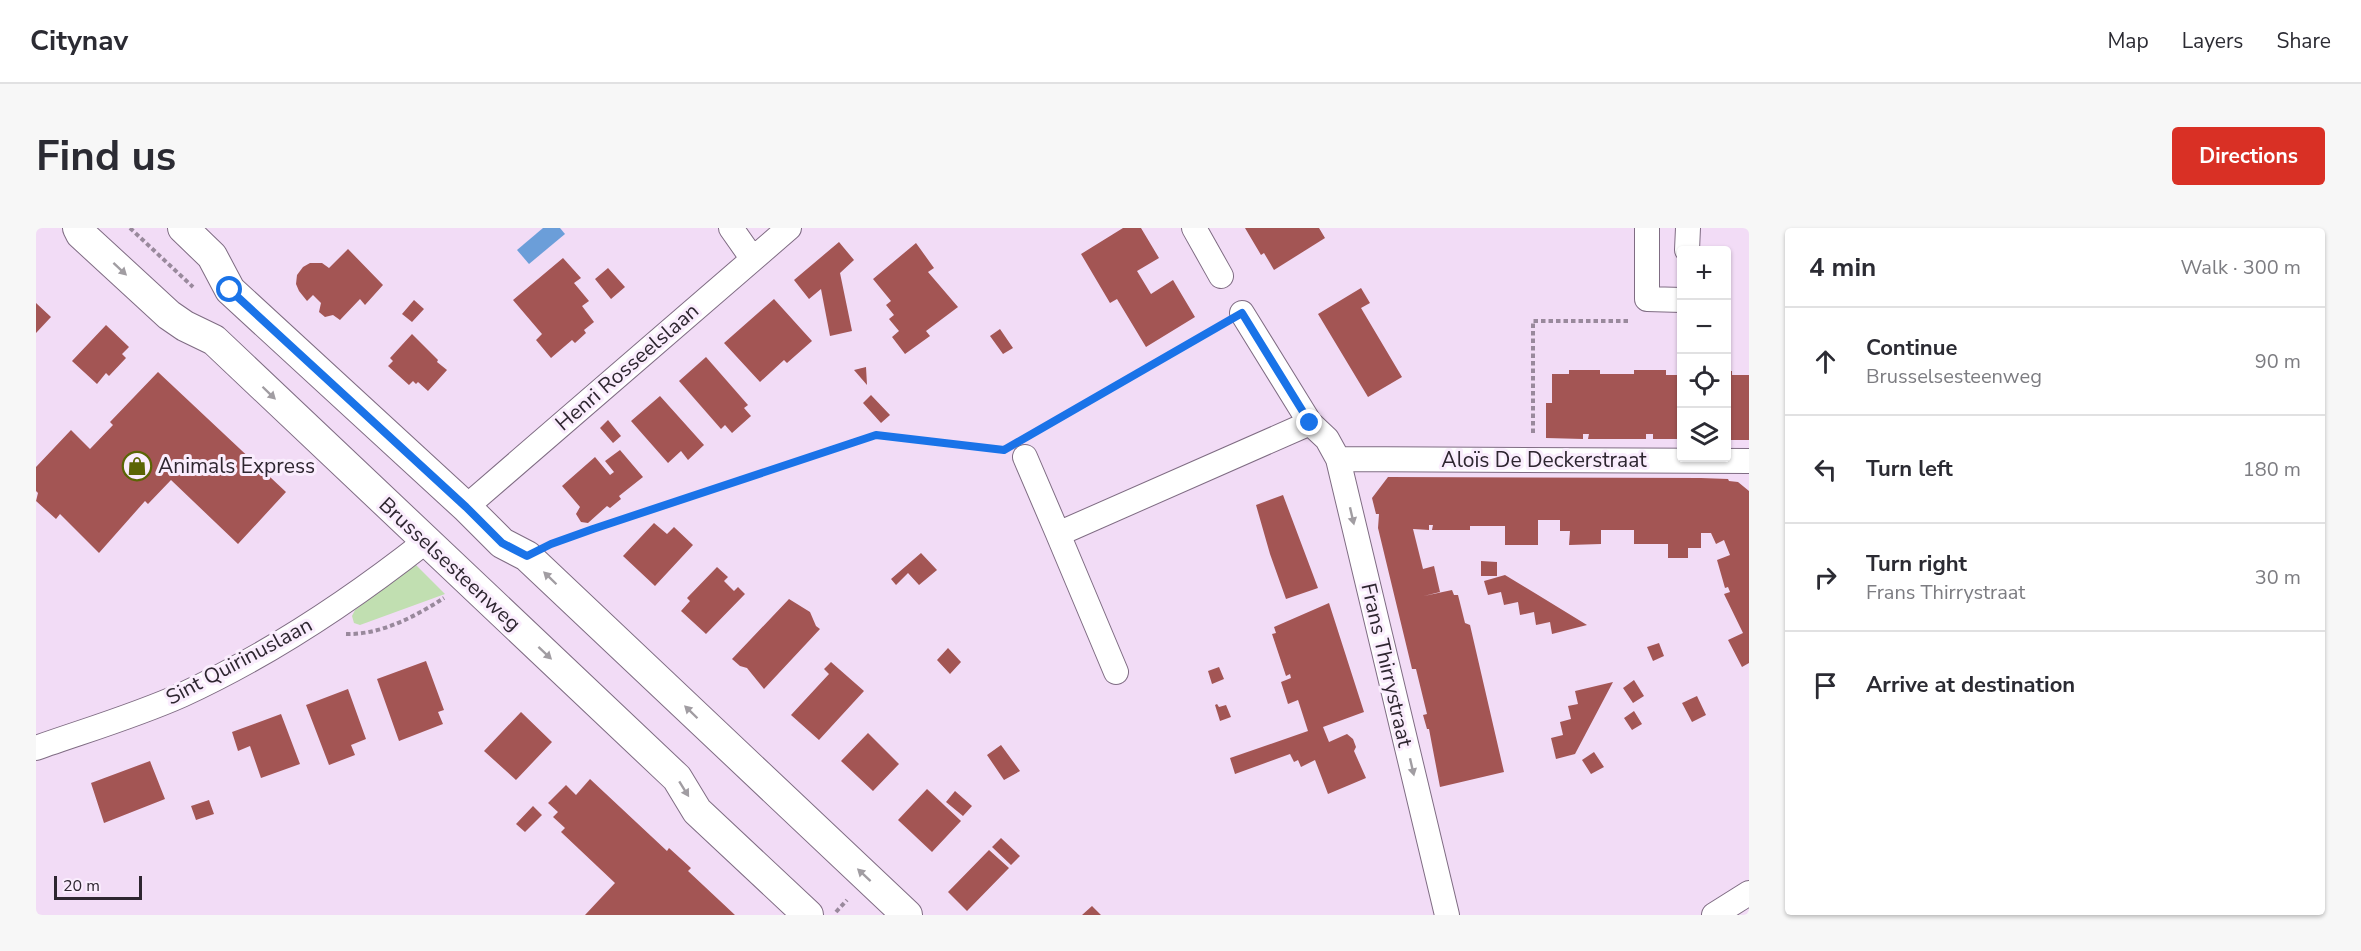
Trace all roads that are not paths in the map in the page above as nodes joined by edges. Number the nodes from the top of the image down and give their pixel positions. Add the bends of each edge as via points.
1 (78, 228) edge
2 (183, 228) edge
3 (731, 228) edge
4 (789, 228) edge
5 (1194, 228) edge
6 (1647, 228) edge
7 (1688, 228) edge
8 (1687, 246) edge
9 (752, 258) junction
10 (1221, 276) dead end
11 (1677, 300) edge
12 (1242, 313) road end
13 (1310, 423) junction
14 (1018, 448) road end
15 (1338, 459) junction
16 (1749, 461) edge
17 (466, 507) junction
18 (1058, 534) junction
19 (425, 542) junction
20 (1116, 672) dead end
21 (36, 748) edge
22 (1749, 893) edge
23 (808, 915) edge
24 (906, 915) edge
25 (1447, 915) edge
26 (1714, 915) edge

1 -> 19 street, Brusselsesteenweg via 169,315 213,340
2 - 17 street via 212,256 230,290
3 - 9 street
4 - 9 street, Henri Rosseelslaan
5 - 10 street
6 - 11 street via 1647,299
7 - 8 street
9 - 17 street, Henri Rosseelslaan
12 - 13 street, Frans Thirrystraat
13 - 15 street, Frans Thirrystraat
13 - 18 street
14 - 18 street
15 - 16 street, Aloïs De Deckerstraat
15 -> 25 street, Frans Thirrystraat
24 -> 17 street via 527,556 502,543
18 - 20 street
19 - 21 street, Sint Quirinuslaan via 368,586 250,659 181,695
19 -> 23 street, Brusselsesteenweg via 677,778 697,811
22 - 26 street

